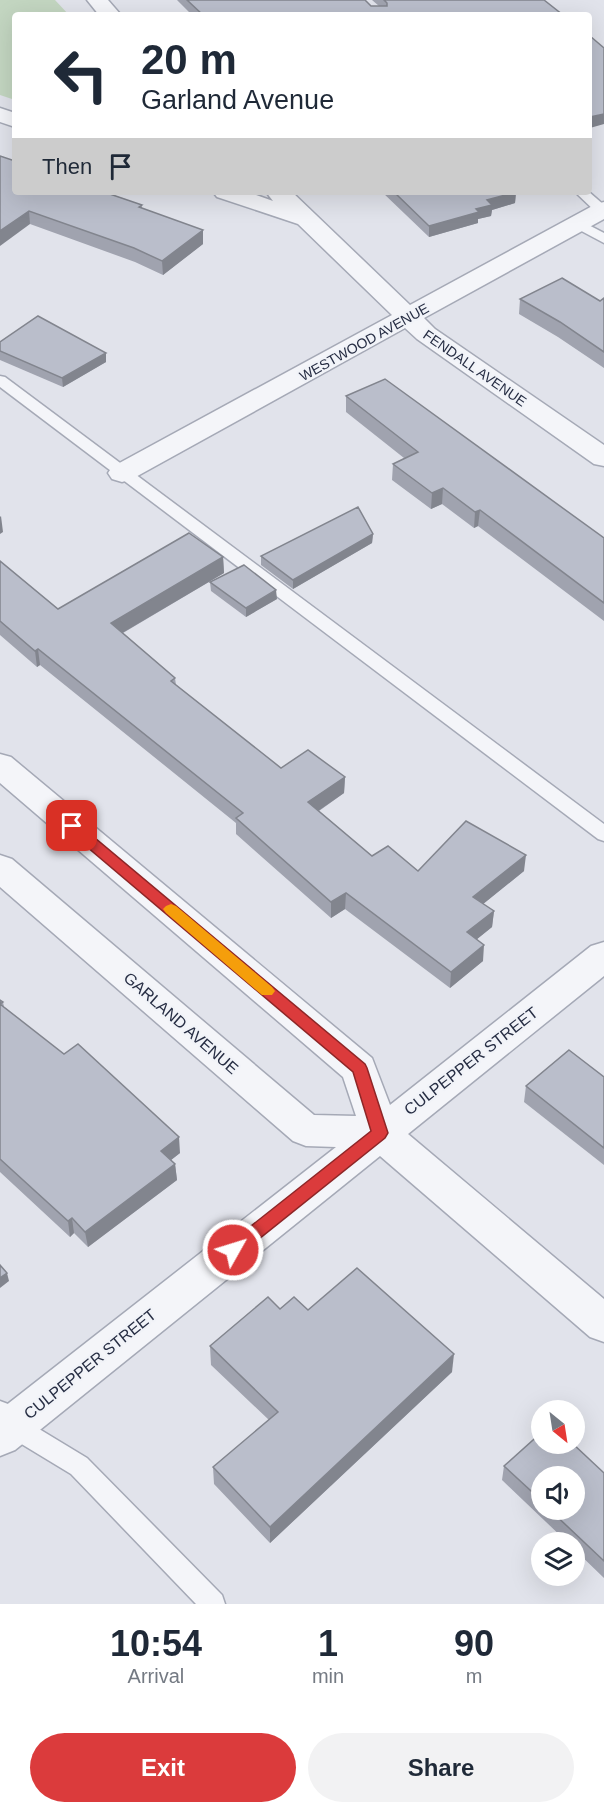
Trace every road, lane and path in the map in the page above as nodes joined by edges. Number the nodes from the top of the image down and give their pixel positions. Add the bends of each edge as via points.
1 (97, 0) edge
2 (108, 12) edge
3 (234, 195) edge
4 (281, 195) edge
5 (585, 195) edge
6 (603, 210) edge
7 (303, 218) junction
8 (578, 223) junction
9 (604, 239) edge
10 (409, 318) junction
11 (0, 380) edge
12 (604, 458) edge
13 (122, 473) junction
14 (0, 765) edge
15 (604, 834) edge
16 (0, 868) edge
17 (604, 956) edge
18 (380, 1133) junction
19 (604, 1324) edge
20 (4, 1425) edge
21 (213, 1604) edge

1 - 2 street
3 - 7 street
4 - 7 street, FENDALL AVENUE
5 - 6 lane
6 - 8 street, WESTWOOD AVENUE
7 - 10 street, FENDALL AVENUE
8 - 9 lane
8 - 10 street, WESTWOOD AVENUE
10 - 12 street, FENDALL AVENUE via 426,334
10 - 13 street, WESTWOOD AVENUE
11 - 13 lane
13 - 15 lane
14 - 18 street via 359,1068
16 - 18 street, GARLAND AVENUE via 306,1130
17 - 18 street, CULPEPPER STREET
18 - 19 street
18 - 20 street, CULPEPPER STREET
20 - 21 lane via 79,1466

